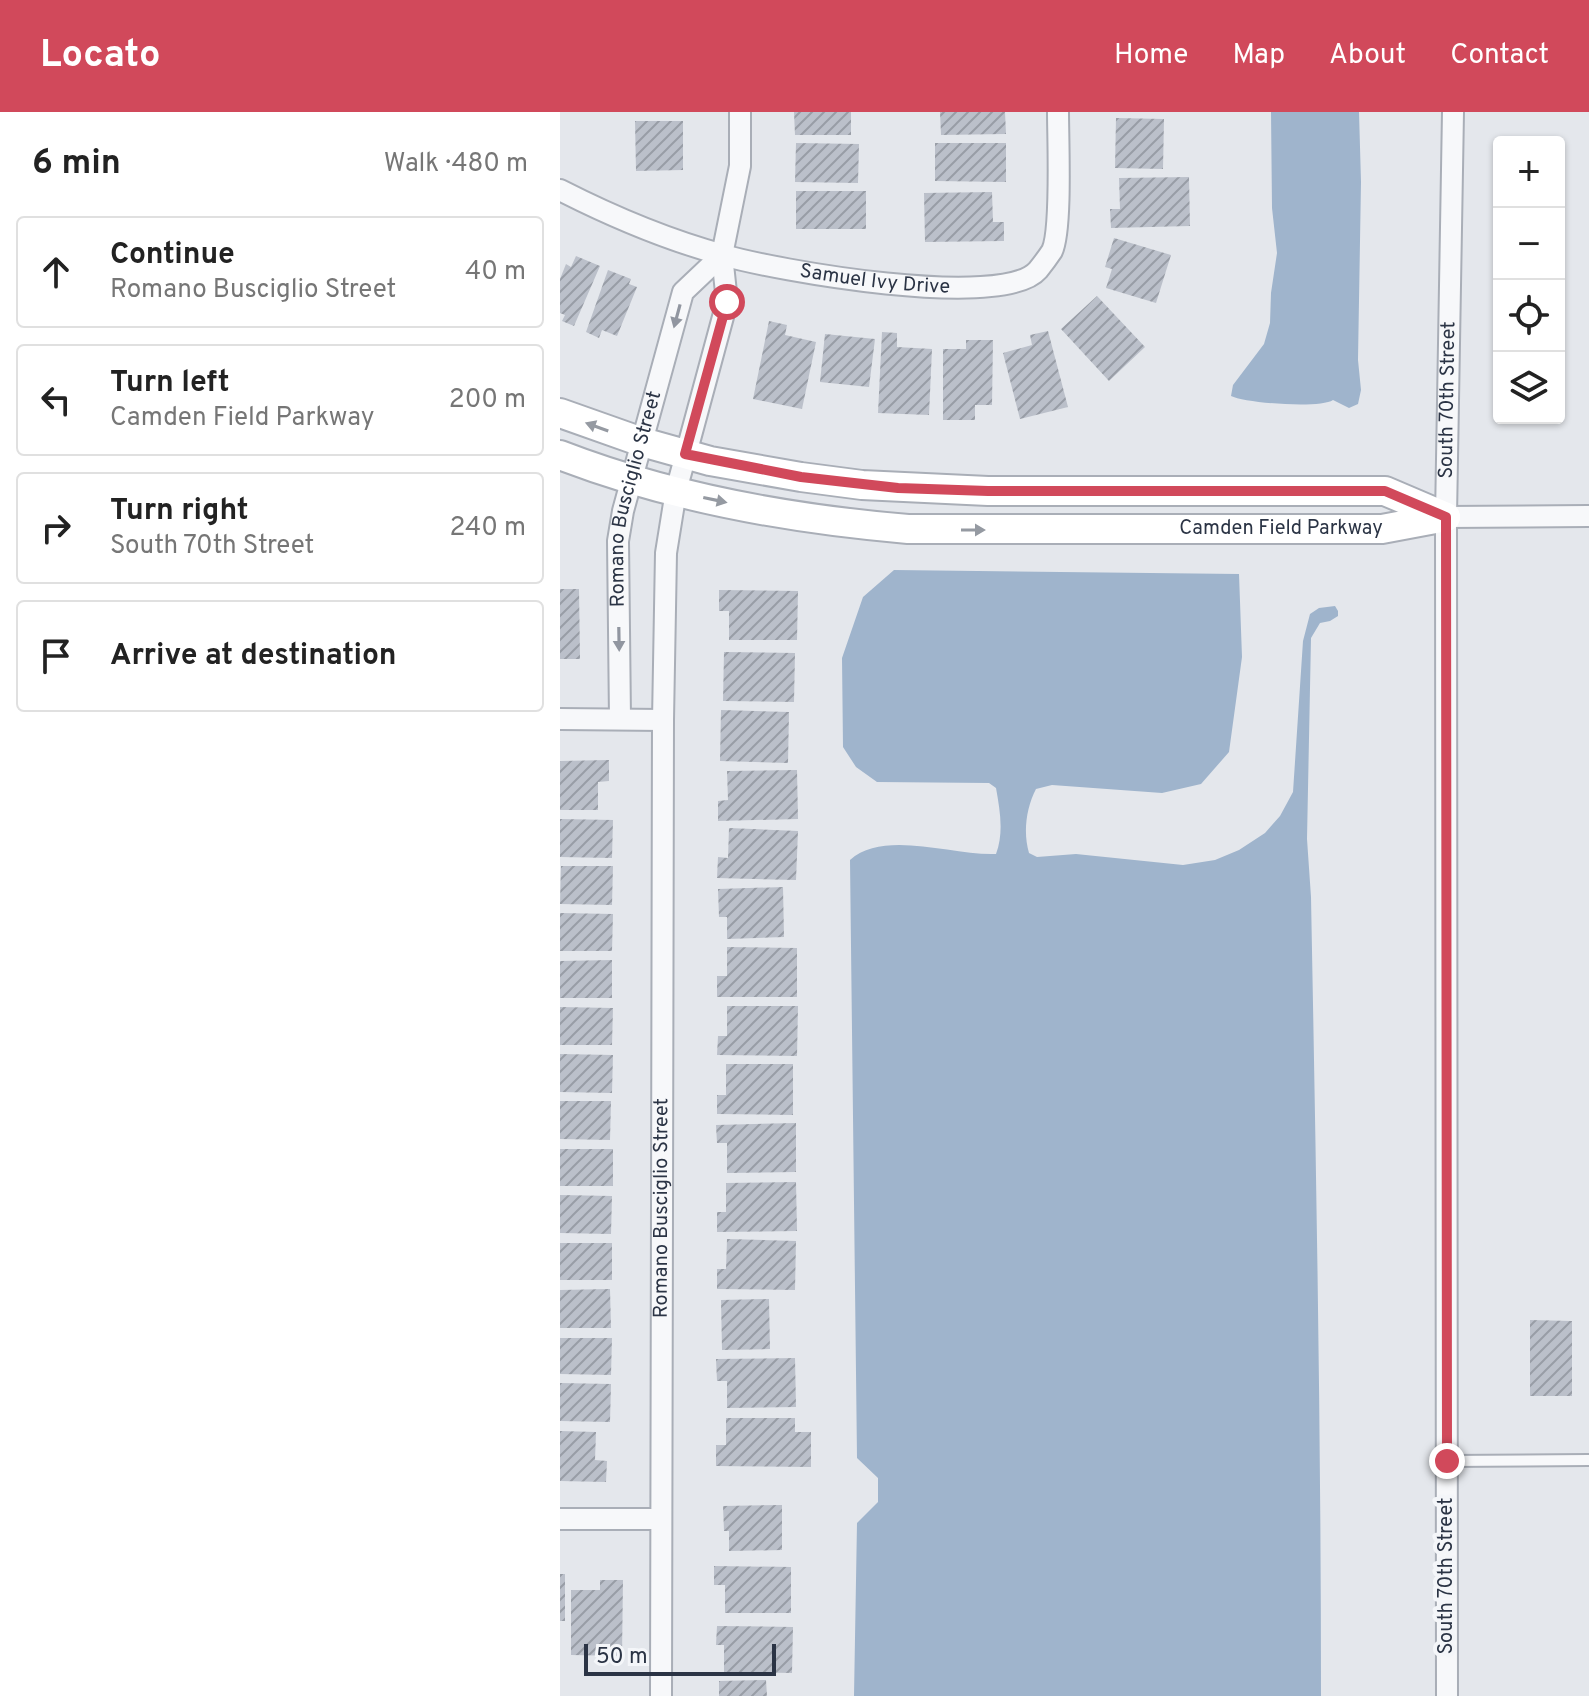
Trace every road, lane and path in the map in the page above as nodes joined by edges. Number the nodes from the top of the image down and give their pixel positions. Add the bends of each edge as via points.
1 (740, 112) edge
2 (1058, 112) edge
3 (1453, 112) edge
4 (560, 190) edge
5 (722, 255) junction
6 (560, 413) edge
7 (642, 442) junction
8 (685, 454) junction
9 (560, 455) edge
10 (632, 479) junction
11 (676, 491) junction
12 (1589, 516) edge
13 (1446, 517) junction
14 (560, 719) edge
15 (620, 719) junction
16 (663, 720) junction
17 (1589, 1460) edge
18 (1447, 1461) junction
19 (560, 1519) edge
20 (661, 1519) junction
21 (661, 1696) edge
22 (1447, 1696) edge

1 - 5 street, Romano Busciglio Street via 740,166
2 - 5 street, Samuel Ivy Drive via 1053,249 1035,274 1003,285 960,289 831,278
3 - 13 street, South 70th Street
4 - 5 street, Samuel Ivy Drive
5 -> 7 street, Romano Busciglio Street via 683,292
5 - 8 street, Romano Busciglio Street via 727,302
7 -> 6 street, Camden Field Parkway
7 - 8 street, Camden Field Parkway
7 - 10 street, Romano Busciglio Street
8 - 11 street, Romano Busciglio Street
8 - 13 street, Camden Field Parkway via 801,477 923,489 1385,491
9 - 10 street, Camden Field Parkway
10 - 11 street, Camden Field Parkway
10 -> 15 street, Romano Busciglio Street via 618,541
11 -> 13 street, Camden Field Parkway via 806,517 908,529 1382,529
11 - 16 street, Romano Busciglio Street via 666,553
12 - 13 street
13 - 18 street, South 70th Street
14 - 15 street
15 - 16 street
16 - 20 street, Romano Busciglio Street
17 - 18 lane
18 - 22 street, South 70th Street
19 - 20 street
20 - 21 street, Romano Busciglio Street

